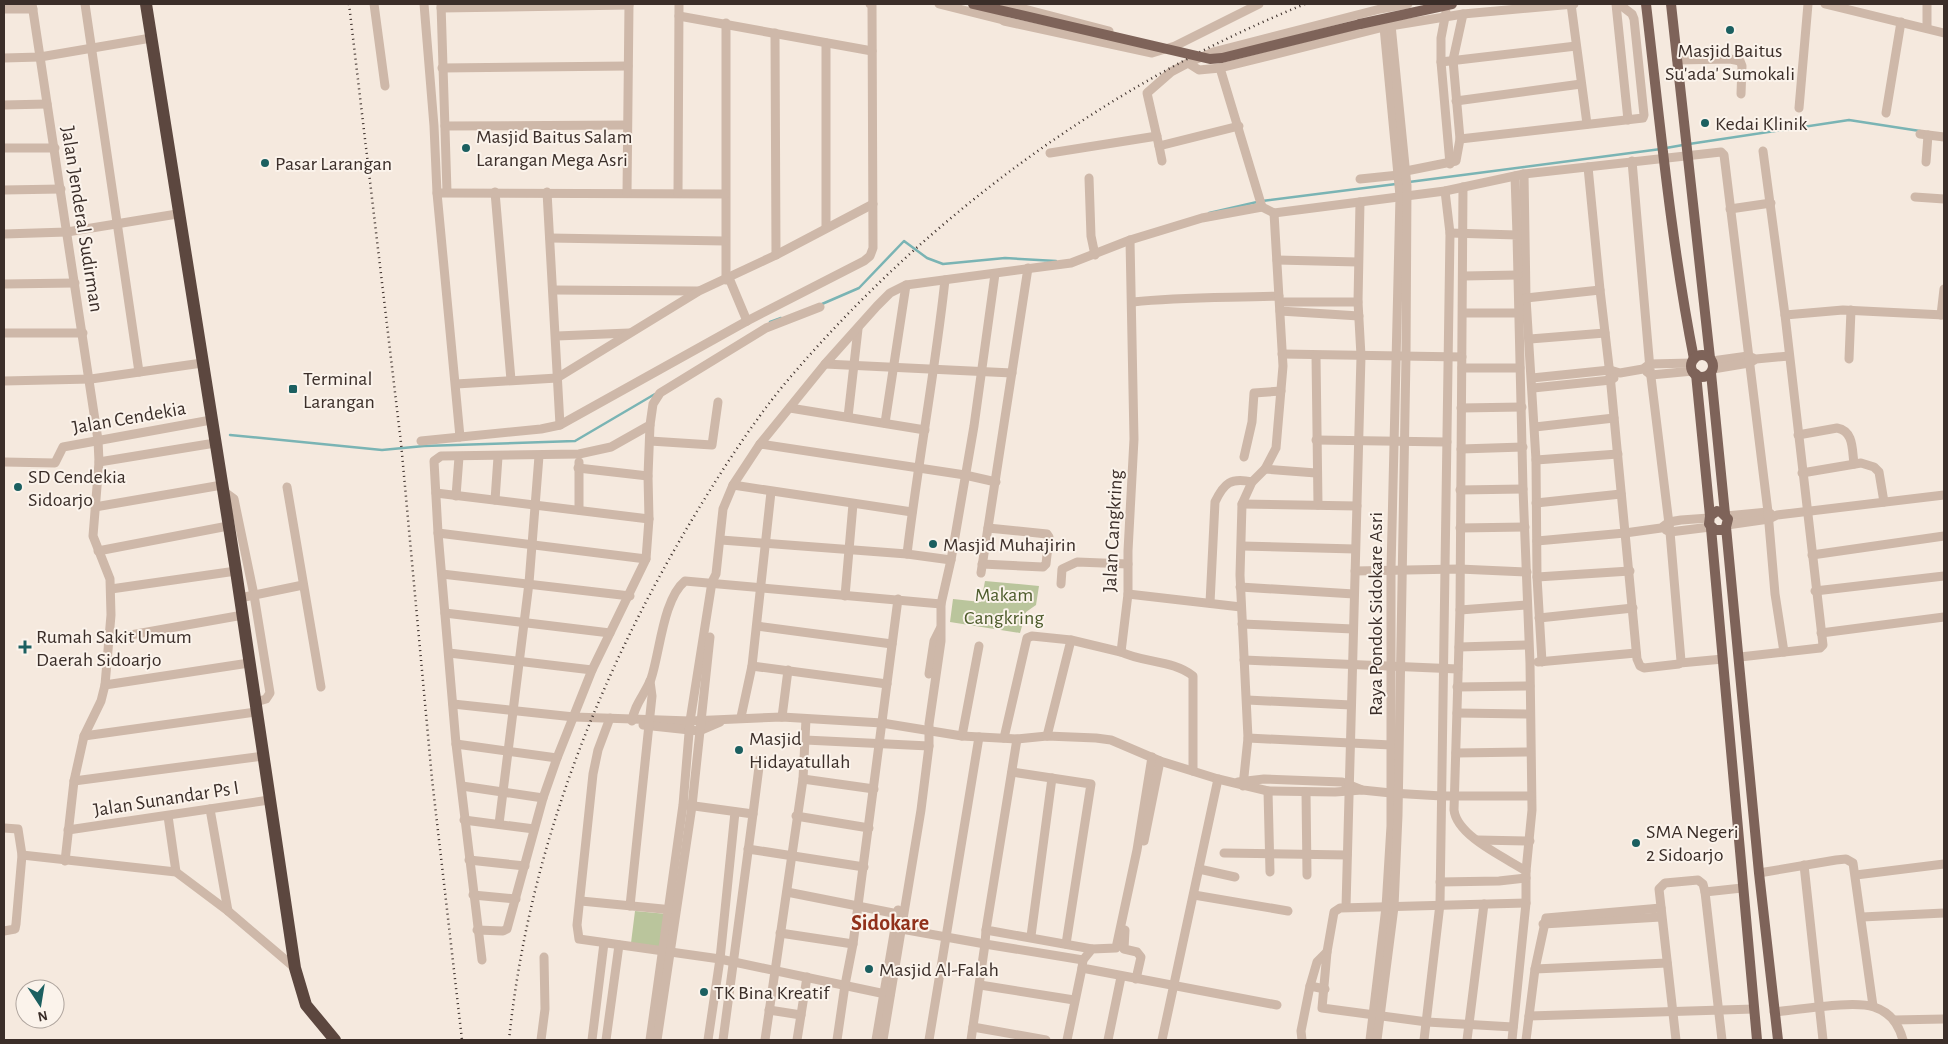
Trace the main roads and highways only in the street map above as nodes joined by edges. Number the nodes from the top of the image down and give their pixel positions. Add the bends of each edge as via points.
1 (146, 4) edge
2 (973, 4) edge
3 (1646, 4) edge
4 (1671, 4) edge
5 (1446, 5) edge
6 (1711, 365) junction
7 (1694, 367) junction
8 (1726, 520) junction
9 (1710, 522) junction
10 (1752, 791) junction
11 (1735, 793) junction
12 (335, 1040) edge
13 (1757, 1040) edge
14 (1778, 1040) edge

1 - 12 highway via 295,968 306,1005
2 - 5 main road, bridge via 1210,59
3 - 7 main road via 1662,153
4 - 6 main road
6 - 7 main road via 1704,376
6 - 7 main road via 1702,355
6 - 8 main road
7 - 9 main road
8 - 9 main road via 1717,512
8 - 9 main road via 1719,531
8 - 10 main road
9 - 11 main road
10 - 11 main road
10 - 14 main road
11 - 13 main road

